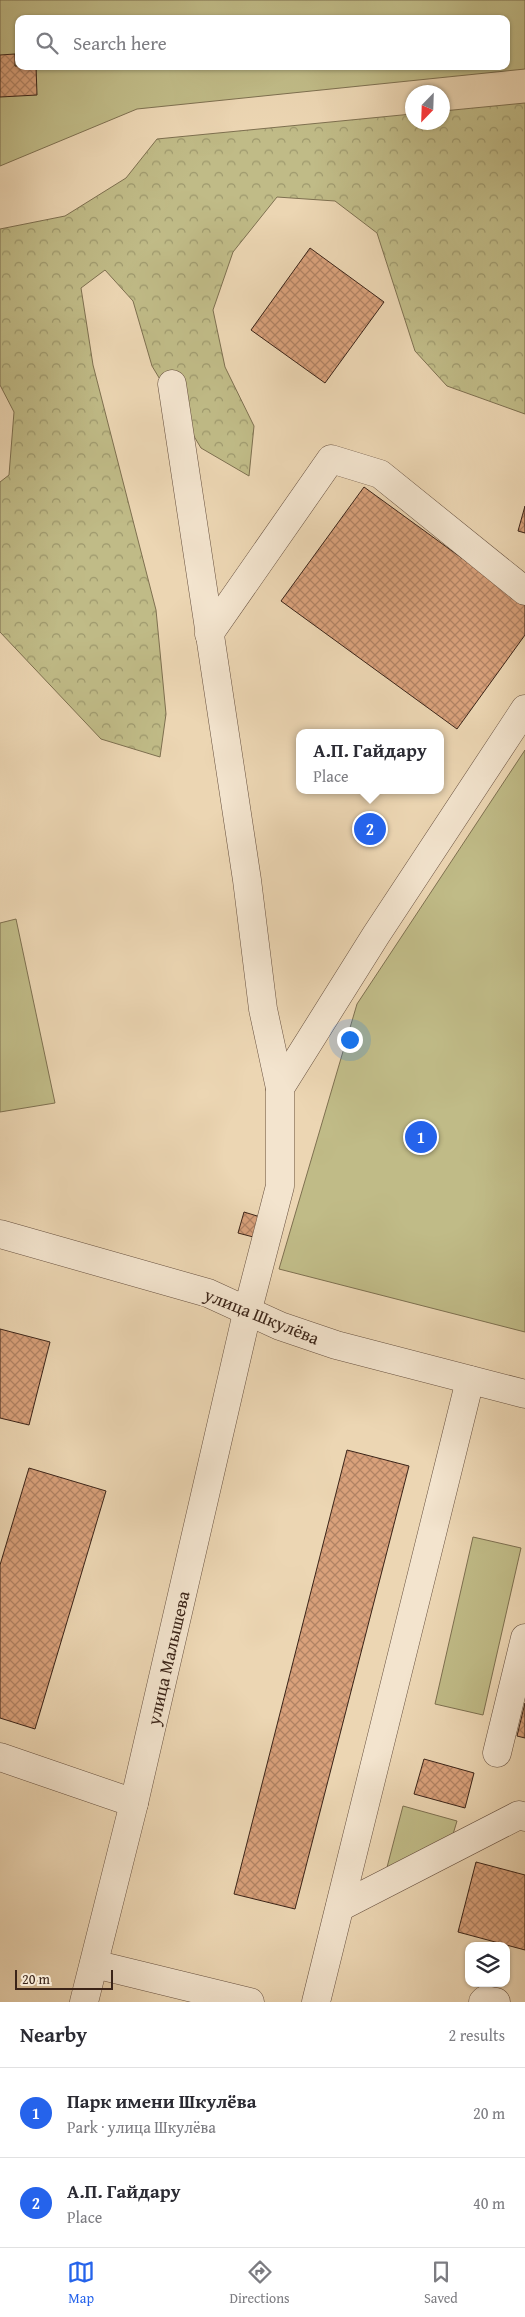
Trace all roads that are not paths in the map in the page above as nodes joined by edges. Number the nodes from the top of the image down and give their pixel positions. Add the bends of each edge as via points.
1 (172, 384) dead end
2 (525, 591) edge
3 (209, 634) junction
4 (525, 709) edge
5 (280, 1088) junction
6 (0, 1234) edge
7 (247, 1313) junction
8 (470, 1380) junction
9 (525, 1394) edge
10 (525, 1638) edge
11 (497, 1753) dead end
12 (0, 1757) edge
13 (134, 1803) junction
14 (525, 1817) edge
15 (340, 1907) junction
16 (94, 1964) junction
17 (233, 2000) edge
18 (84, 2002) edge
19 (316, 2002) edge
20 (483, 2002) edge
21 (496, 2002) edge

1 - 3 street, улица Малышева
2 - 3 street via 380,474 331,459
3 - 5 street, улица Малышева via 247,880 263,1009
4 - 5 street
5 - 7 street, улица Малышева via 280,1186
6 - 7 street, улица Шкулёва via 208,1293
7 - 8 street, улица Шкулёва via 336,1345
7 - 13 street, улица Малышева
8 - 9 street, улица Шкулёва
8 - 15 street
10 - 11 street
12 - 13 street
13 - 16 street, улица Малышева
14 - 15 street via 519,1815
15 - 19 street
16 - 17 street
16 - 18 street, улица Малышева
20 - 21 street

